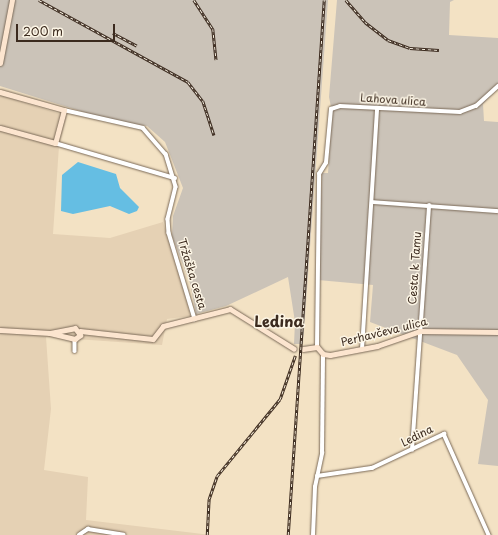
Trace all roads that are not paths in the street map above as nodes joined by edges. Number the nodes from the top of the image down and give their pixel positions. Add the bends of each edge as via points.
1 (12, 0) edge
2 (0, 63) edge
3 (498, 86) edge
4 (0, 92) edge
5 (377, 108) junction
6 (64, 110) junction
7 (0, 128) edge
8 (55, 143) junction
9 (175, 178) junction
10 (372, 202) junction
11 (428, 206) junction
12 (498, 211) edge
13 (195, 319) junction
14 (0, 330) edge
15 (71, 330) junction
16 (420, 331) junction
17 (498, 332) edge
18 (50, 333) junction
19 (76, 336) junction
20 (317, 347) junction
21 (294, 349) dead end
22 (304, 349) dead end
23 (362, 349) junction
24 (75, 351) dead end
25 (323, 354) junction
26 (412, 450) junction
27 (317, 476) junction
28 (79, 535) edge
29 (124, 535) edge
30 (313, 535) edge
31 (489, 535) edge

1 - 2 street
3 - 5 street, Lahova ulica via 479,105 466,111
4 - 6 street, Tržaška cesta
5 - 10 street
5 - 20 street, Lahova ulica via 331,109 327,161 319,174
6 - 8 street
6 - 9 street, Tržaška cesta via 148,131 166,154
7 - 8 street
8 - 9 street
9 - 13 street, Tržaška cesta via 168,225
10 - 11 street
10 - 23 street
11 - 12 street
11 - 16 street, Cesta k Tamu
13 - 19 street, Tržaška cesta via 163,326 153,339
13 - 21 street via 232,309
14 - 18 street
15 - 18 street
15 - 19 street
15 - 19 street
16 - 17 street, Perhavčeva ulica
16 - 23 street, Perhavčeva ulica
16 - 26 street, Cesta k Tamu
18 - 19 street
19 - 24 street
20 - 22 street
20 - 25 street
23 - 25 street, Perhavčeva ulica
25 - 27 street via 322,453
26 - 27 street, Ledina via 357,472
26 - 31 street, Ledina via 446,435
27 - 30 street
28 - 29 street via 88,529

